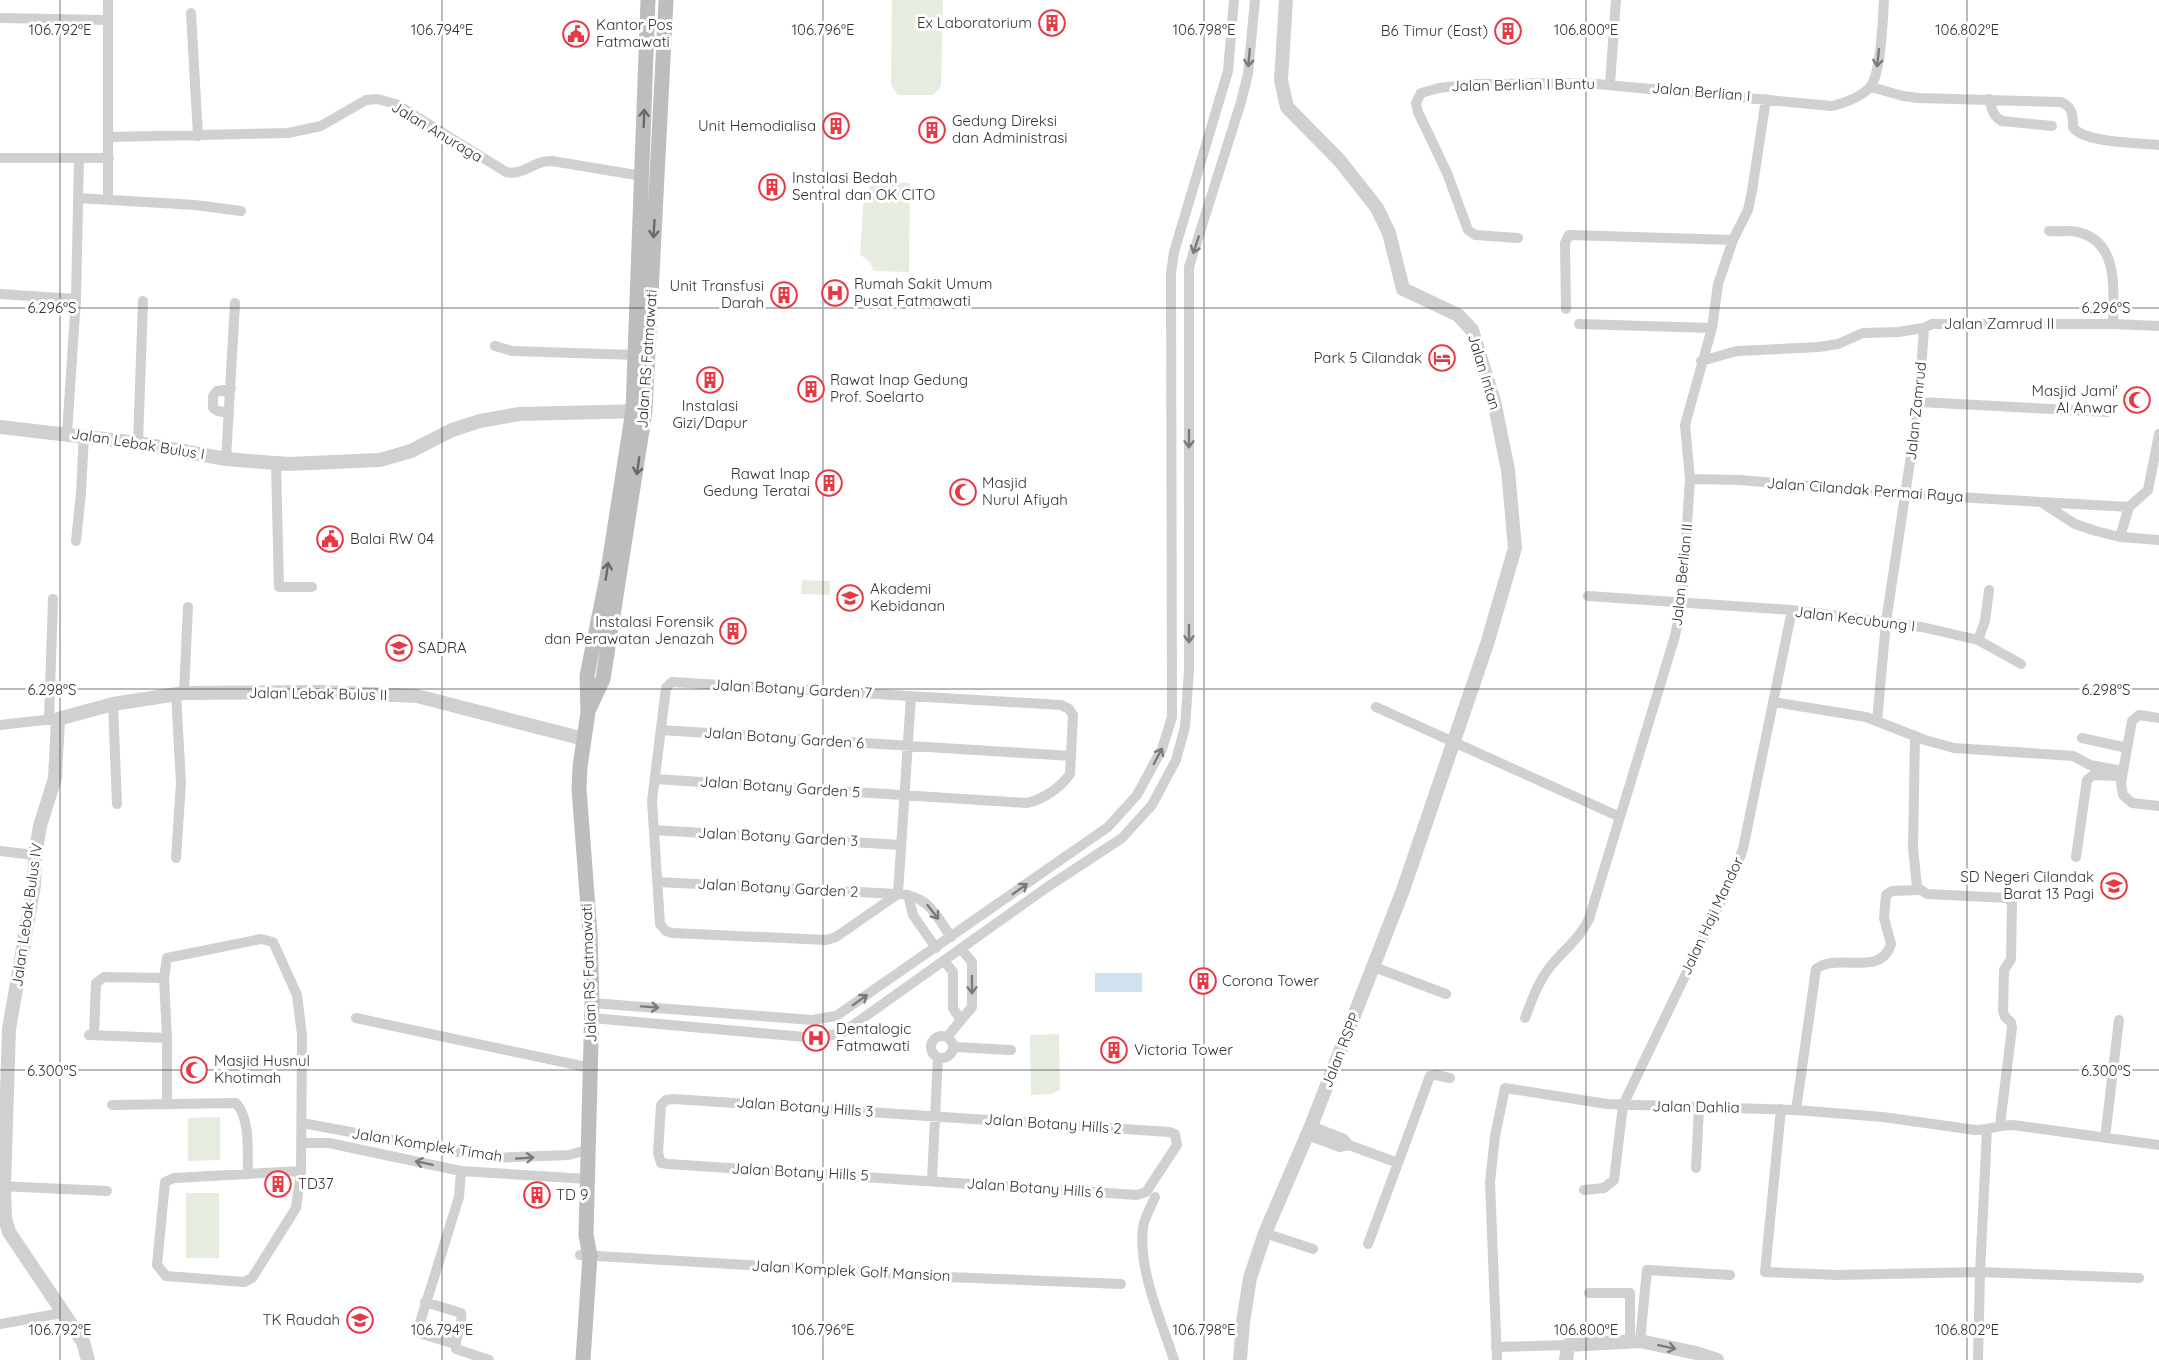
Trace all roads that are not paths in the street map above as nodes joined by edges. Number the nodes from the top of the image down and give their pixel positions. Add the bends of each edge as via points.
1 (108, 0) edge
2 (648, 0) edge
3 (666, 0) edge
4 (1234, 0) edge
5 (1255, 0) edge
6 (1286, 0) edge
7 (1616, 0) edge
8 (1884, 0) edge
9 (191, 13) dead end
10 (0, 18) edge
11 (108, 20) junction
12 (648, 23) junction
13 (665, 23) junction
14 (1610, 84) junction
15 (1871, 87) junction
16 (1221, 97) junction
17 (1766, 99) junction
18 (1989, 99) junction
19 (1241, 102) junction
20 (2052, 126) dead end
21 (198, 136) junction
22 (109, 137) junction
23 (2159, 145) edge
24 (0, 158) edge
25 (79, 158) junction
26 (109, 158) junction
27 (642, 176) junction
28 (78, 198) junction
29 (108, 199) junction
30 (241, 211) dead end
31 (2049, 231) dead end
32 (1518, 238) dead end
33 (1733, 240) junction
34 (0, 294) edge
35 (76, 299) junction
36 (143, 301) dead end
37 (235, 303) dead end
38 (1566, 309) dead end
39 (1579, 324) dead end
40 (2113, 324) junction
41 (2159, 326) edge
42 (1712, 328) junction
43 (1924, 328) junction
44 (495, 346) dead end
45 (635, 355) junction
46 (1701, 361) junction
47 (231, 389) junction
48 (1919, 402) junction
49 (639, 410) junction
50 (2107, 412) dead end
51 (229, 413) junction
52 (0, 426) edge
53 (67, 433) junction
54 (2159, 434) edge
55 (84, 435) junction
56 (138, 442) junction
57 (226, 459) junction
58 (276, 464) junction
59 (1690, 479) junction
60 (1906, 494) junction
61 (2041, 502) junction
62 (2129, 507) junction
63 (2120, 537) junction
64 (2159, 540) edge
65 (76, 541) dead end
66 (312, 587) dead end
67 (1989, 590) dead end
68 (1588, 596) dead end
69 (53, 599) dead end
70 (1682, 602) junction
71 (188, 607) dead end
72 (1792, 610) junction
73 (1886, 622) junction
74 (1978, 640) junction
75 (2021, 664) dead end
76 (1172, 671) junction
77 (1189, 671) junction
78 (180, 694) junction
79 (911, 696) junction
80 (1773, 702) junction
81 (112, 704) junction
82 (1376, 707) dead end
83 (2159, 718) edge
84 (54, 719) junction
85 (1877, 721) junction
86 (0, 724) edge
87 (661, 730) junction
88 (1915, 736) junction
89 (2082, 738) dead end
90 (584, 739) junction
91 (1452, 741) junction
92 (908, 746) junction
93 (2127, 748) junction
94 (1071, 756) junction
95 (2122, 774) junction
96 (655, 779) junction
97 (905, 795) junction
98 (117, 804) dead end
99 (2159, 806) edge
100 (1620, 817) junction
101 (654, 830) junction
102 (902, 844) junction
103 (0, 851) edge
104 (35, 855) junction
105 (2076, 857) dead end
106 (176, 858) dead end
107 (658, 882) junction
108 (1918, 890) junction
109 (903, 894) junction
110 (951, 937) junction
111 (936, 948) junction
112 (961, 949) junction
113 (944, 961) junction
114 (1374, 967) junction
115 (164, 978) junction
116 (1446, 994) dead end
117 (592, 1011) junction
118 (356, 1018) dead end
119 (1525, 1018) dead end
120 (960, 1019) junction
121 (2119, 1020) dead end
122 (947, 1037) junction
123 (167, 1038) junction
124 (954, 1047) junction
125 (1011, 1050) dead end
126 (938, 1057) junction
127 (591, 1068) junction
128 (1450, 1078) dead end
129 (112, 1105) dead end
130 (167, 1105) junction
131 (1623, 1105) junction
132 (1699, 1108) junction
133 (1781, 1109) junction
134 (1796, 1110) junction
135 (936, 1116) junction
136 (302, 1123) junction
137 (2000, 1125) junction
138 (331, 1129) junction
139 (1309, 1130) junction
140 (1987, 1130) junction
141 (2105, 1138) junction
142 (302, 1143) junction
143 (329, 1143) junction
144 (2159, 1145) edge
145 (587, 1150) junction
146 (1398, 1162) junction
147 (668, 1164) joint
148 (1696, 1168) dead end
149 (301, 1171) junction
150 (461, 1171) junction
151 (248, 1173) junction
152 (587, 1179) junction
153 (932, 1180) junction
154 (2, 1186) edge
155 (1584, 1190) dead end
156 (107, 1191) dead end
157 (1137, 1195) joint
158 (1155, 1197) dead end
159 (1265, 1233) junction
160 (1368, 1244) dead end
161 (1313, 1250) dead end
162 (585, 1255) junction
163 (1980, 1272) junction
164 (1730, 1275) dead end
165 (2139, 1278) dead end
166 (1121, 1284) dead end
167 (1589, 1293) dead end
168 (425, 1302) junction
169 (62, 1313) junction
170 (0, 1324) edge
171 (1635, 1341) junction
172 (455, 1344) junction
173 (1568, 1345) junction
174 (1496, 1347) junction
175 (88, 1360) edge
176 (489, 1360) edge
177 (573, 1360) edge
178 (583, 1360) edge
179 (1174, 1360) edge
180 (1240, 1360) edge
181 (1497, 1360) edge
182 (1566, 1360) edge
183 (1717, 1360) edge
184 (1978, 1360) edge

1 - 11 street
2 - 12 main road, Jalan RS Fatmawati
3 - 13 main road, Jalan RS Fatmawati
4 - 16 street via 1228,71
5 -> 19 street via 1248,74
6 - 91 street, Jalan Intan via 1281,80 1287,107 1340,161 1377,208 1389,233 1403,289 1458,315 1473,330 1494,401 1508,470 1515,548 1487,644
7 - 14 street
8 -> 15 street via 1877,69
9 - 21 street
10 - 11 street
11 - 22 street
12 - 13 main road
27 -> 12 main road, Jalan RS Fatmawati
13 -> 49 main road, Jalan RS Fatmawati
14 - 17 street, Jalan Berlian I
14 - 32 street, Jalan Berlian I Buntu via 1474,84 1425,91 1419,96 1418,112 1468,230 1474,235
15 - 17 street, Jalan Berlian I via 1832,106
15 - 18 street via 1903,96
16 - 19 street
16 - 76 street via 1174,252 1172,273
17 - 33 street, Jalan Berlian II via 1748,210
18 - 20 street via 1993,113 2002,121
18 - 23 street via 2061,102 2072,110 2073,127 2082,135
19 -> 77 street via 1189,267
21 - 22 street, Jalan Anuraga
21 - 27 street, Jalan Anuraga via 288,134 321,126 366,99 377,99 396,104 506,172 522,172 543,161
22 - 26 street
24 - 25 street
25 - 26 street
25 - 28 street
26 - 29 street
27 - 45 main road, Jalan RS Fatmawati
28 - 29 street
28 - 35 street
29 - 30 street
31 - 40 street via 2077,232 2103,247 2113,275
33 - 38 street via 1569,235 1565,243
33 - 42 street, Jalan Berlian II via 1718,284
34 - 35 street
35 - 53 street
36 - 56 street
37 - 47 street
39 - 42 street
40 - 41 street, Jalan Zamrud II
40 - 43 street, Jalan Zamrud II via 1932,324
42 - 46 street, Jalan Berlian II
43 - 46 street, Jalan Zamrud II via 1863,333 1819,347 1737,351
43 - 48 street, Jalan Zamrud
44 - 45 street via 512,351
45 - 49 main road, Jalan RS Fatmawati
46 - 59 street, Jalan Berlian II via 1685,425
47 - 51 street
47 - 51 street via 217,391 213,396 213,408
48 - 50 street
48 - 60 street, Jalan Zamrud
49 - 58 street, Jalan Lebak Bulus I via 519,414 452,430 411,451 380,460
49 - 90 main road, Jalan RS Fatmawati via 610,601 587,676
51 - 57 street
52 - 53 street, Jalan Lebak Bulus I
53 - 55 street, Jalan Lebak Bulus I
54 - 62 street via 2148,490
55 - 56 street, Jalan Lebak Bulus I
55 - 65 street
56 - 57 street, Jalan Lebak Bulus I
57 - 58 street, Jalan Lebak Bulus I
58 - 66 street via 279,587
59 - 60 street, Jalan Cilandak Permai Raya
59 - 70 street, Jalan Berlian II
60 - 61 street, Jalan Cilandak Permai Raya
60 - 73 street, Jalan Zamrud
61 - 62 street, Jalan Cilandak Permai Raya
61 - 63 street, Jalan Cilandak Permai Raya via 2075,524
62 - 63 street
63 - 64 street, Jalan Cilandak Permai Raya
67 - 74 street
68 - 70 street, Jalan Kecubung I
69 - 84 street
70 - 72 street, Jalan Kecubung I
70 - 100 street, Jalan Berlian II via 1665,673
71 - 78 street
72 - 73 street, Jalan Kecubung I
72 - 80 street, Jalan Haji Mandor
73 - 74 street, Jalan Kecubung I
73 - 85 street, Jalan Zamrud
74 - 75 street, Jalan Kecubung I
76 - 77 street
110 -> 76 street via 1108,827 1137,795 1162,749 1172,717
77 - 112 street via 1185,727 1176,760 1152,805 1122,838
78 - 81 street, Jalan Lebak Bulus II
78 - 90 street, Jalan Lebak Bulus II via 322,692 417,696
78 - 106 street via 181,783
79 - 87 street, Jalan Botany Garden 7 via 672,682 666,688
79 - 92 street
79 - 94 street, Jalan Botany Garden 7 via 1061,705 1073,715
80 - 85 street
80 - 131 street, Jalan Haji Mandor via 1743,849 1733,876
81 - 84 street, Jalan Lebak Bulus II
81 - 98 street
82 - 91 street
83 - 93 street via 2133,718
84 - 86 street, Jalan Lebak Bulus II
84 - 104 street, Jalan Lebak Bulus IV via 55,778
85 - 88 street
87 - 92 street, Jalan Botany Garden 6
87 - 96 street
88 - 95 street via 1954,748 2073,756
88 - 108 street via 1913,848
89 - 93 street
90 - 117 main road, Jalan RS Fatmawati via 579,789
91 - 100 street
91 - 114 street, Jalan RSPP
92 - 94 street, Jalan Botany Garden 6
92 - 97 street
93 - 95 street
94 - 97 street, Jalan Botany Garden 5 via 1070,774 1064,782 1040,800 1028,803
95 - 99 street via 2123,795 2132,803
95 - 105 street via 2089,777
96 - 97 street, Jalan Botany Garden 5
96 - 101 street
97 - 102 street
100 - 119 street, Jalan Berlian II via 1589,919 1577,940 1551,965
101 - 102 street, Jalan Botany Garden 3
101 - 107 street
102 - 109 street
103 - 104 street
104 - 154 street, Jalan Lebak Bulus IV via 34,885 9,1029
107 - 109 street, Jalan Botany Garden 2
107 - 109 street via 660,924 672,933 826,940
108 - 134 street via 1892,891 1886,895 1884,918 1891,944 1884,957 1873,962 1823,964 1816,969
108 - 137 street via 2012,902 2011,959 2004,976 2003,1014 2012,1028
109 -> 110 street via 929,905
109 - 111 street
110 - 111 street
117 -> 111 street via 812,1020 836,1016
112 - 113 street
112 -> 120 street via 972,962 972,1007
113 - 117 street via 842,1033 816,1038
113 - 120 street via 953,972 953,1008
114 - 116 street
114 - 139 street, Jalan RSPP
115 - 123 street
115 - 123 street via 104,977 96,983 91,1035
115 - 136 street via 167,958 171,956 261,939 273,942 297,995 302,1035
117 - 127 main road, Jalan RS Fatmawati
118 - 127 street
120 - 122 street
121 - 141 street
122 - 124 street
122 - 126 street via 932,1042 933,1054
123 - 130 street
124 - 125 street
124 - 126 street via 948,1057
126 - 135 street
127 - 145 main road, Jalan RS Fatmawati
128 - 146 street via 1430,1076
129 - 130 street
130 - 151 street via 236,1103 242,1109 246,1126
131 - 132 street, Jalan Dahlia
131 - 155 street, Jalan Haji Mandor via 1614,1180 1604,1188
131 - 174 street, Jalan Dahlia via 1505,1088 1490,1182
132 - 133 street, Jalan Dahlia
132 - 148 street
133 - 134 street, Jalan Dahlia
133 - 163 street via 1765,1272
134 - 140 street, Jalan Dahlia
135 - 147 street, Jalan Botany Hills 3 via 666,1100 662,1105 658,1153 662,1162
135 - 153 street
135 - 157 street, Jalan Botany Hills 2 via 1175,1134 1177,1145 1146,1192
136 - 138 street, Jalan Komplek Timah
136 - 142 street
137 - 140 street, Jalan Dahlia
137 - 141 street, Jalan Dahlia
138 - 143 street
138 -> 145 street, Jalan Komplek Timah via 491,1158 569,1155
139 - 146 street via 1344,1139 1349,1145
139 - 159 street, Jalan RSPP
140 - 163 street
141 - 144 street, Jalan Dahlia
142 - 143 street, Jalan Komplek Timah
142 - 149 street
150 -> 143 street, Jalan Komplek Timah
145 - 152 main road, Jalan RS Fatmawati
146 - 160 street
147 - 153 street, Jalan Botany Hills 5
149 - 151 street
149 - 151 street via 296,1208 252,1278 244,1282 166,1276 157,1265 165,1182 174,1178
150 - 152 street, Jalan Komplek Timah
150 - 168 street via 459,1197
152 - 162 main road, Jalan RS Fatmawati
153 - 157 street, Jalan Botany Hills 6
154 - 156 street
154 - 169 street, Jalan Lebak Bulus IV via 9,1232
158 - 179 street via 1143,1225 1142,1242 1147,1276
159 - 161 street
159 - 180 street, Jalan RSPP via 1246,1296
162 - 166 street, Jalan Komplek Golf Mansion
162 - 177 main road, Jalan RS Fatmawati
162 - 178 main road, Jalan RS Fatmawati
163 - 165 street
163 - 184 street
164 - 171 street via 1647,1270
167 - 171 street via 1630,1293
168 - 172 street via 461,1313 463,1319
168 - 172 street via 418,1333
169 - 170 street
169 - 175 street, Jalan Lebak Bulus IV via 83,1342
171 - 173 street
171 -> 183 street
172 - 176 street via 458,1351
173 - 174 street
173 - 182 street
174 - 181 street, Jalan Dahlia

